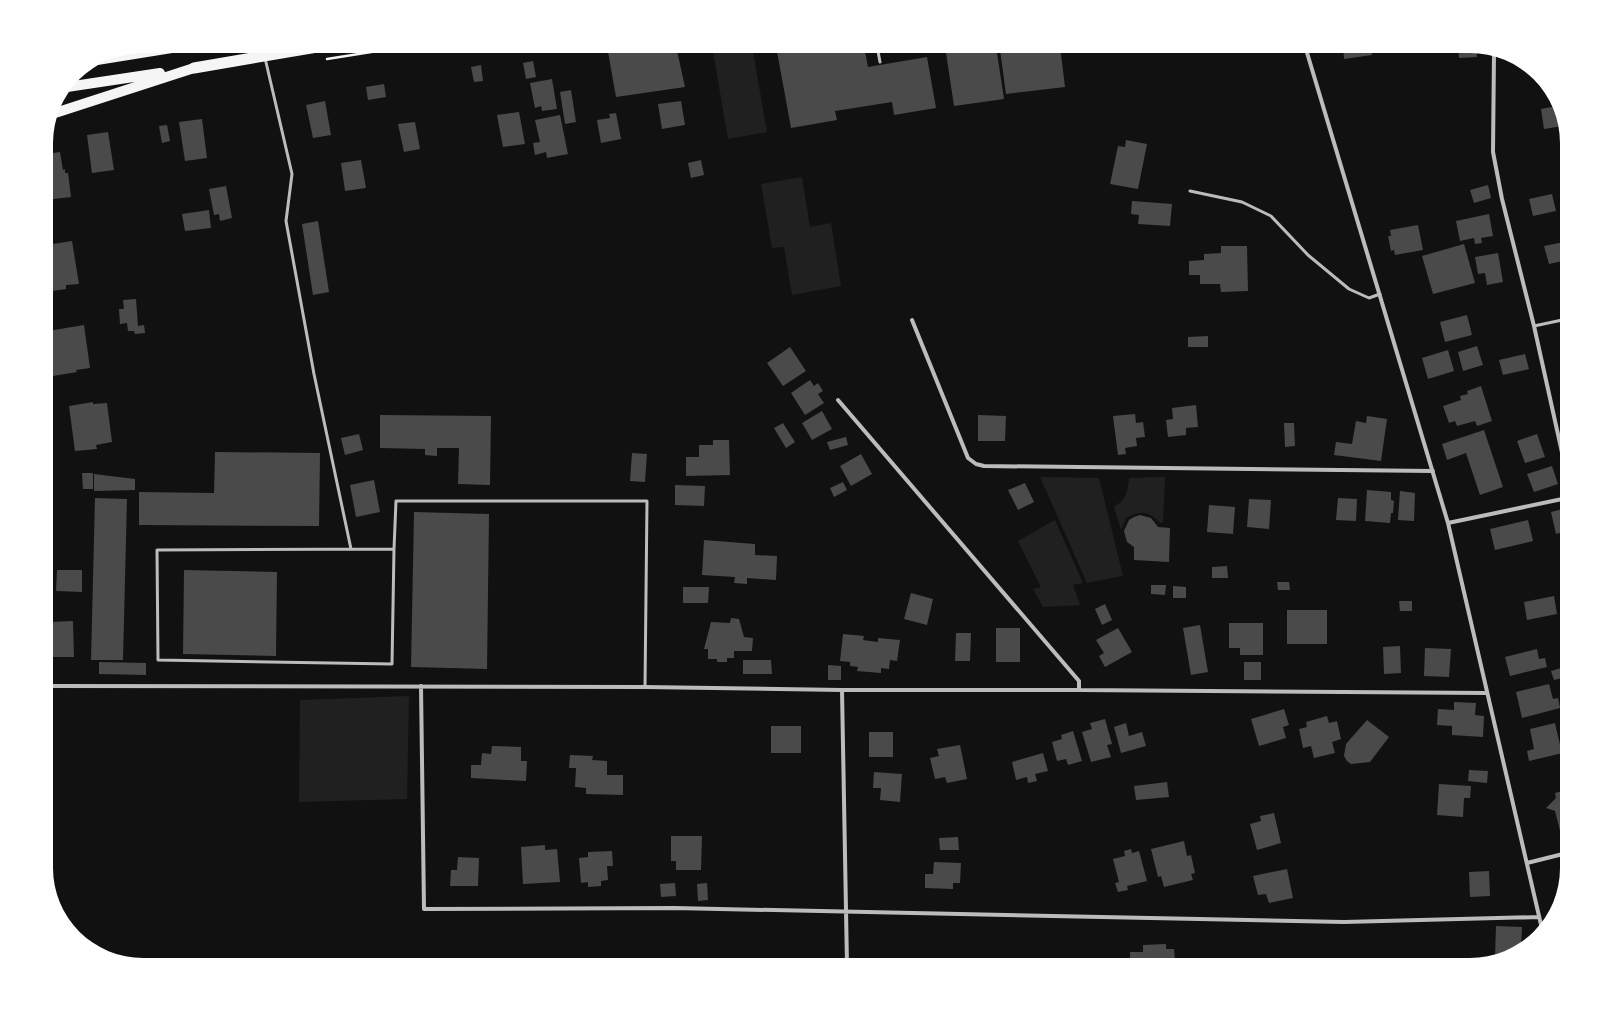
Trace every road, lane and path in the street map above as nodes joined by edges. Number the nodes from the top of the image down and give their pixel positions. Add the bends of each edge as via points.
1 (282, 53) edge
2 (366, 53) edge
3 (878, 53) edge
4 (1307, 53) edge
5 (137, 54) edge
6 (264, 56) junction
7 (1494, 56) edge
8 (119, 57) edge
9 (322, 60) dead end
10 (880, 62) dead end
11 (194, 68) junction
12 (74, 85) edge
13 (59, 112) edge
14 (1190, 192) dead end
15 (1380, 294) junction
16 (912, 320) dead end
17 (1560, 320) edge
18 (1534, 326) junction
19 (838, 400) dead end
20 (1560, 443) edge
21 (1433, 470) junction
22 (1560, 499) edge
23 (1448, 523) junction
24 (351, 549) junction
25 (394, 549) junction
26 (53, 686) edge
27 (421, 686) junction
28 (645, 687) junction
29 (842, 690) junction
30 (1079, 690) junction
31 (1487, 693) junction
32 (1560, 855) edge
33 (1527, 863) junction
34 (846, 912) junction
35 (1539, 917) junction
36 (1541, 923) edge
37 (846, 958) edge

1 - 6 highway
2 - 9 path
3 - 10 lane
4 - 15 street
5 - 8 main road
6 - 11 highway
6 - 24 lane via 292,174 286,221 314,374
7 - 18 street via 1493,152 1502,199
11 - 12 main road
11 - 13 main road
14 - 15 lane via 1242,202 1271,216 1308,255 1349,289 1369,298
15 - 21 street
16 - 21 street via 968,458 976,464
17 - 18 lane
18 - 20 street
19 - 30 street via 1079,681
21 - 23 street
22 - 23 street
23 - 31 street
24 - 25 lane
24 - 25 lane via 157,550 158,660 392,664
25 - 28 lane via 396,501 647,501
26 - 27 street
27 - 28 street
27 - 34 street via 424,909 674,908
28 - 29 street
29 - 30 street
29 - 34 street
30 - 31 street
31 - 33 street
32 - 33 street
33 - 35 street
34 - 35 street via 1344,922
34 - 37 street
35 - 36 street

